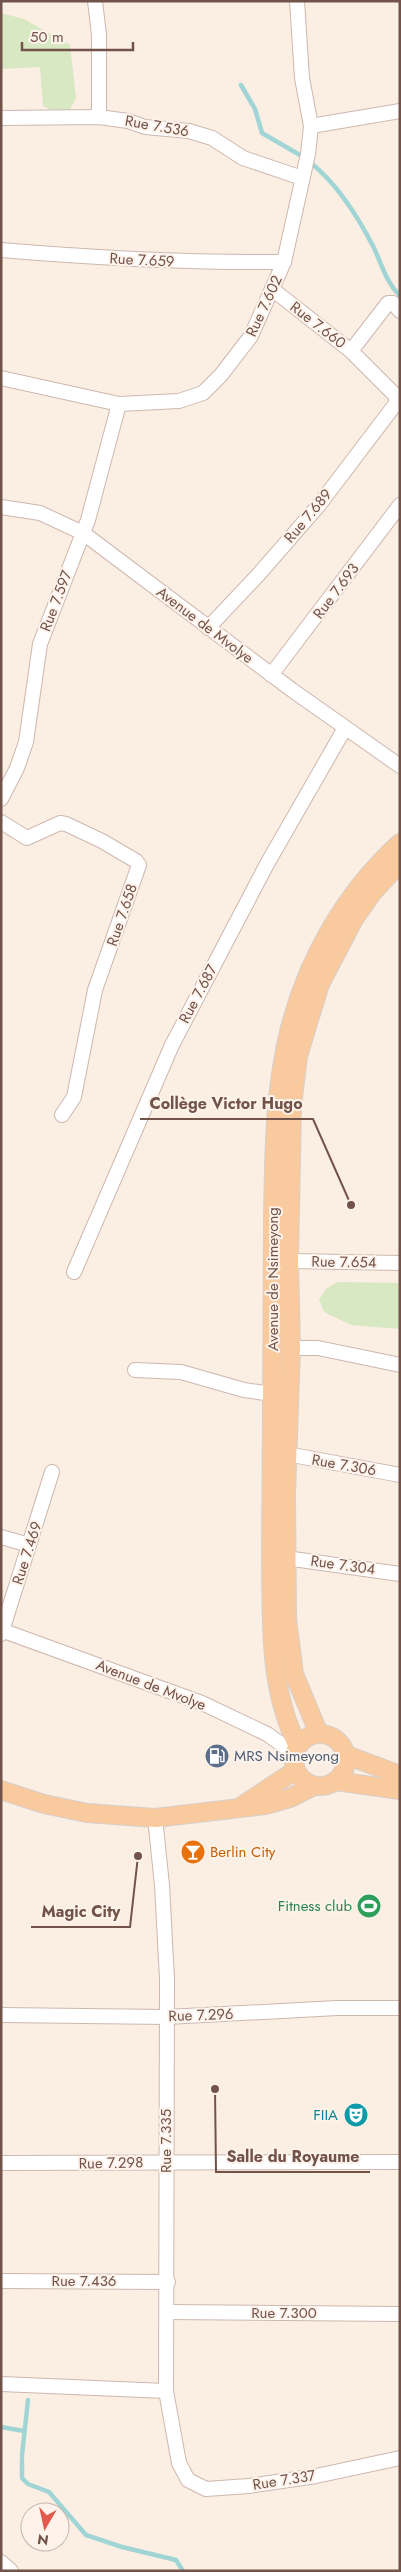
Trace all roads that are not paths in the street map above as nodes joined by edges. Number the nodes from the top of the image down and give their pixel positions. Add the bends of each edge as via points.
1 (95, 1) edge
2 (297, 1) edge
3 (400, 110) edge
4 (99, 117) junction
5 (1, 118) edge
6 (311, 126) junction
7 (302, 178) junction
8 (1, 250) edge
9 (284, 262) junction
10 (272, 289) junction
11 (400, 312) edge
12 (351, 351) junction
13 (1, 378) edge
14 (398, 399) edge
15 (119, 404) junction
16 (400, 505) edge
17 (1, 507) edge
18 (83, 533) junction
19 (208, 628) junction
20 (270, 675) junction
21 (345, 728) junction
22 (400, 766) edge
23 (1, 799) edge
24 (1, 822) edge
25 (400, 843) edge
26 (400, 863) edge
27 (62, 1115) dead end
28 (289, 1261) junction
29 (400, 1263) edge
30 (74, 1272) dead end
31 (291, 1348) junction
32 (400, 1365) edge
33 (135, 1370) dead end
34 (272, 1394) junction
35 (287, 1454) junction
36 (52, 1472) dead end
37 (400, 1475) edge
38 (1, 1537) edge
39 (29, 1545) junction
40 (286, 1558) junction
41 (400, 1574) edge
42 (2, 1631) edge
43 (319, 1734) junction
44 (346, 1755) junction
45 (296, 1756) junction
46 (400, 1775) edge
47 (336, 1781) junction
48 (314, 1786) junction
49 (1, 1790) edge
50 (400, 1790) edge
51 (238, 1808) junction
52 (155, 1818) junction
53 (400, 2008) edge
54 (1, 2015) edge
55 (167, 2017) junction
56 (166, 2162) junction
57 (400, 2162) edge
58 (1, 2163) edge
59 (1, 2281) edge
60 (168, 2282) junction
61 (167, 2312) junction
62 (400, 2314) edge
63 (1, 2384) edge
64 (166, 2391) junction
65 (400, 2458) edge
66 (179, 2463) joint
67 (1, 2562) edge
68 (11, 2571) edge

1 - 4 street via 99,35
2 - 6 street, Rue 7.602 via 302,78
3 - 6 street
4 - 5 street, Rue 7.536
4 - 7 street, Rue 7.536 via 128,120 145,127 189,131 212,138 243,158
6 - 7 street, Rue 7.602
7 - 9 street, Rue 7.602
8 - 9 street, Rue 7.659 via 124,260
9 - 10 street, Rue 7.602
10 - 12 street, Rue 7.660
10 - 15 street, Rue 7.602 via 251,336 221,375 202,393 179,401
11 - 12 street, Rue 7.660 via 388,303
12 - 14 street
13 - 15 street, Rue 7.602
14 - 19 street, Rue 7.689 via 319,505
15 - 18 street, Rue 7.597
16 - 20 street, Rue 7.693
17 - 18 street, Avenue de Mvolye via 40,513
18 - 19 street, Avenue de Mvolye
18 - 23 street, Rue 7.597 via 40,644 26,742
19 - 20 street, Avenue de Mvolye
20 - 21 street, Avenue de Mvolye
21 - 22 street, Avenue de Mvolye
21 - 30 street, Rue 7.687 via 267,864 172,1045
24 - 27 street, Rue 7.658 via 27,838 60,823 66,824 102,841 138,865 95,990 74,1097
25 - 34 main road, Avenue de Nsimeyong via 359,885 330,931 307,977 290,1028 276,1106
26 - 28 main road, Avenue de Nsimeyong via 373,892 341,941 320,984 298,1056 292,1106
28 - 29 street, Rue 7.654
28 - 31 main road, Avenue de Nsimeyong
31 - 32 street via 318,1348
31 - 35 main road, Avenue de Nsimeyong
33 - 34 street via 181,1372 244,1390
34 - 45 main road, Avenue de Nsimeyong via 273,1649 281,1703
35 - 37 street, Rue 7.306
35 - 40 main road, Avenue de Nsimeyong
36 - 39 street, Rue 7.469
38 - 39 street
39 - 42 street, Rue 7.469
40 - 41 street, Rue 7.304
40 - 43 main road, Avenue de Nsimeyong via 290,1652 300,1692
42 - 45 street, Avenue de Mvolye via 202,1703 267,1734
43 - 44 main road via 335,1739
43 - 45 main road via 311,1736
44 - 46 main road
44 - 47 main road via 346,1767
45 - 48 main road via 306,1782
45 - 51 main road
47 - 48 main road
47 - 50 main road
48 - 51 main road via 278,1802
49 - 52 main road via 87,1813
51 - 52 main road
52 - 55 street, Rue 7.335 via 162,1885
53 - 55 street, Rue 7.296
54 - 55 street, Rue 7.296
55 - 56 street, Rue 7.335
56 - 57 street, Rue 7.298
56 - 58 street, Rue 7.298
56 - 60 street, Rue 7.335
59 - 60 street, Rue 7.436
60 - 61 street, Rue 7.335
61 - 62 street, Rue 7.300
61 - 64 street, Rue 7.335
63 - 64 street
64 - 66 street, Rue 7.335
65 - 66 street, Rue 7.337 via 316,2476 206,2489 188,2480
67 - 68 street

